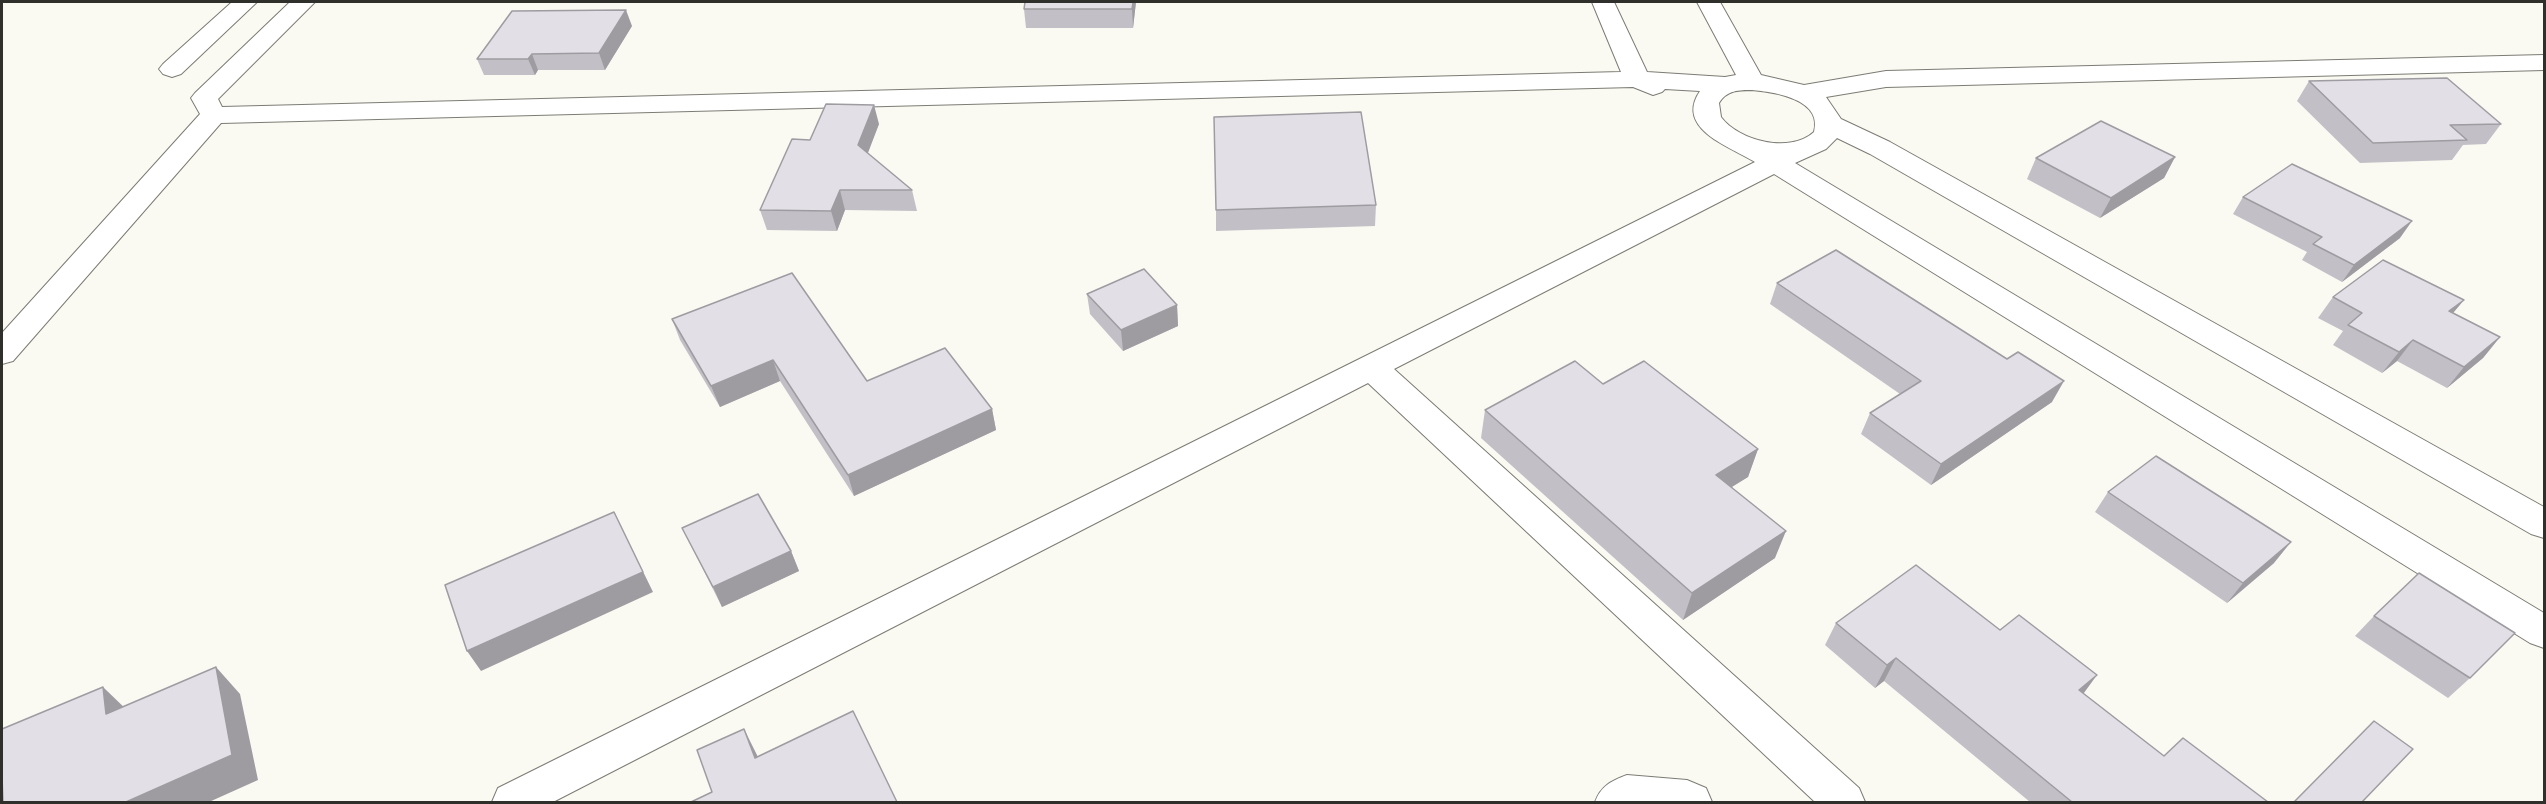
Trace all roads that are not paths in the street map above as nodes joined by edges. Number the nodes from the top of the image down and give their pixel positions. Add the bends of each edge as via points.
1 (245, 2) edge
2 (303, 2) edge
3 (1603, 2) edge
4 (1709, 2) edge
5 (2544, 62) edge
6 (172, 69) dead end
7 (1637, 79) junction
8 (1752, 82) junction
9 (1725, 85) junction
10 (1801, 93) junction
11 (214, 115) junction
12 (1829, 124) junction
13 (1712, 125) junction
14 (1745, 144) junction
15 (1805, 147) junction
16 (1773, 163) junction
17 (2, 353) edge
18 (1371, 368) junction
19 (2544, 524) edge
20 (2544, 632) edge
21 (513, 802) edge
22 (1616, 802) edge
23 (1691, 802) edge
24 (1844, 802) edge

1 - 6 street
2 - 11 street via 204,98
3 - 7 street
4 - 8 street
5 - 10 street via 1886,79
7 - 9 street
7 - 11 street
7 - 13 street via 1664,92
8 - 9 street
8 - 10 street
9 - 13 street via 1712,92 1705,102 1705,113
10 - 12 street via 1826,113
11 - 17 street
12 - 15 street via 1818,142
12 - 19 street via 1890,154
13 - 14 street
14 - 15 street via 1776,150
14 - 16 street
15 - 16 street
16 - 18 street
16 - 20 street
18 - 21 street
18 - 24 street
22 - 23 street via 1627,794

